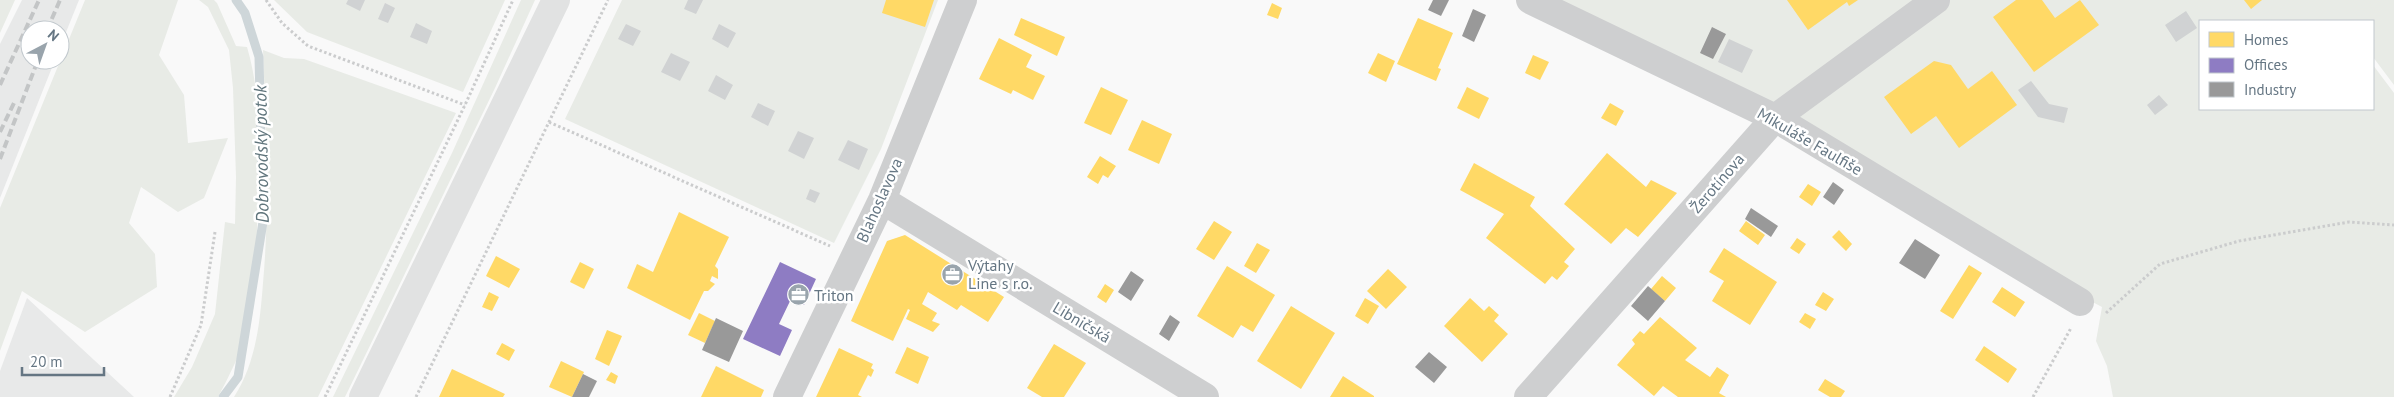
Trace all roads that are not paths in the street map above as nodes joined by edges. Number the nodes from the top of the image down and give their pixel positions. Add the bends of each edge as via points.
1 (556, 0) edge
2 (962, 0) edge
3 (1530, 0) edge
4 (1936, 0) edge
5 (1775, 118) junction
6 (882, 200) junction
7 (2090, 310) road end
8 (363, 397) edge
9 (788, 397) edge
10 (1205, 397) edge
11 (1528, 397) edge

1 - 8 main road
2 - 6 street, Blahoslavova
3 - 5 street, Mikuláše Faulfiše
4 - 5 street, Žerotínova
5 - 7 street, Mikuláše Faulfiše
5 - 11 street, Žerotínova
6 - 9 street, Blahoslavova
6 - 10 street, Libničská

